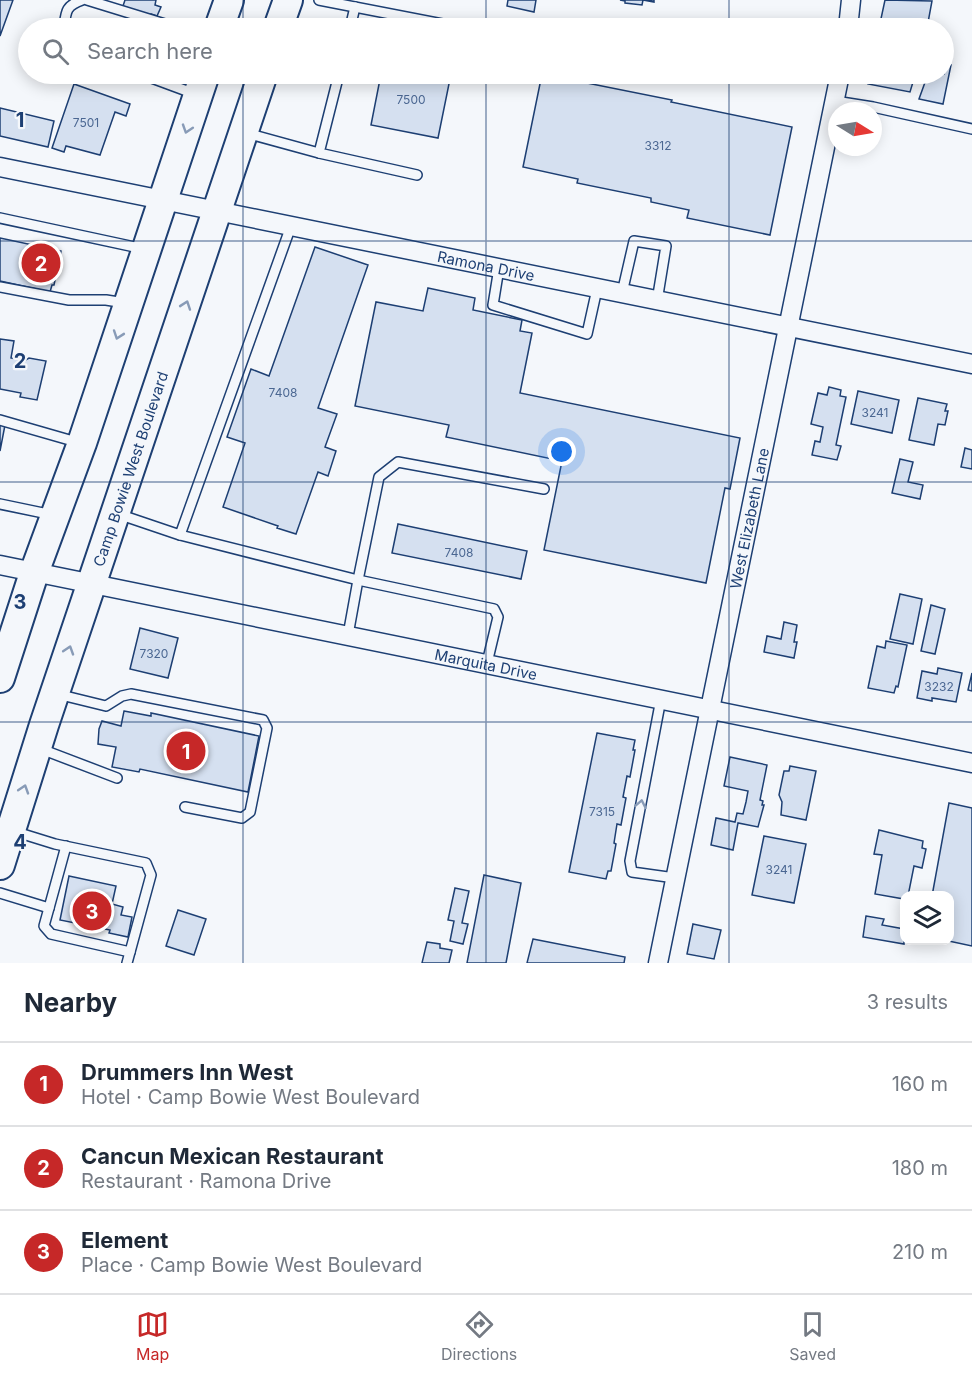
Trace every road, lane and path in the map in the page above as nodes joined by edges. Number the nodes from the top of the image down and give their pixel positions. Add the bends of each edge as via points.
1 (84, 0) edge
2 (229, 0) edge
3 (288, 0) edge
4 (319, 0) edge
5 (851, 0) edge
6 (356, 7) junction
7 (65, 18) edge
8 (144, 18) edge
9 (223, 18) edge
10 (282, 18) edge
11 (353, 18) edge
12 (412, 18) edge
13 (849, 18) edge
14 (201, 84) edge
15 (261, 84) edge
16 (336, 84) edge
17 (838, 84) edge
18 (835, 101) junction
19 (972, 129) edge
20 (244, 132) junction
21 (319, 153) junction
22 (0, 167) edge
23 (417, 175) dead end
24 (164, 200) junction
25 (218, 211) junction
26 (0, 218) edge
27 (291, 226) junction
28 (147, 250) junction
29 (499, 268) junction
30 (0, 287) edge
31 (597, 289) junction
32 (622, 293) junction
33 (657, 301) junction
34 (129, 303) junction
35 (790, 328) junction
36 (972, 364) edge
37 (0, 420) edge
38 (82, 443) junction
39 (544, 489) dead end
40 (0, 504) edge
41 (115, 513) junction
42 (55, 516) junction
43 (180, 535) junction
44 (0, 565) edge
45 (34, 573) junction
46 (358, 580) junction
47 (92, 583) junction
48 (348, 635) junction
49 (487, 663) junction
50 (0, 678) edge
51 (55, 693) junction
52 (661, 699) junction
53 (710, 709) junction
54 (37, 748) junction
55 (972, 763) edge
56 (117, 778) dead end
57 (185, 807) dead end
58 (11, 830) junction
59 (66, 846) junction
60 (0, 865) edge
61 (675, 878) junction
62 (0, 893) edge
63 (50, 908) junction
64 (130, 952) junction
65 (127, 963) edge
66 (658, 963) edge

1 - 7 lane via 72,4
1 - 8 lane
2 - 9 main road
3 - 10 main road
4 - 6 lane
5 - 13 street
6 - 11 lane
6 - 12 lane
14 -> 24 main road
15 - 20 main road, Camp Bowie West Boulevard
16 - 21 lane
17 - 18 street, West Elizabeth Lane
18 - 19 lane
18 - 35 street, West Elizabeth Lane
20 - 21 lane
20 - 25 main road, Camp Bowie West Boulevard
21 - 23 lane
22 - 24 street, Ramona Drive
24 - 25 street, Ramona Drive
24 - 28 main road
25 - 27 street, Ramona Drive
41 -> 25 main road, Camp Bowie West Boulevard
26 - 28 lane
27 - 29 street, Ramona Drive
27 - 43 lane
28 - 34 main road
29 - 31 street, Ramona Drive
29 - 31 lane via 493,305 587,334
30 - 34 lane via 69,300
31 - 32 street, Ramona Drive
32 - 33 street, Ramona Drive
32 - 33 lane via 634,241 666,246
33 - 35 street, Ramona Drive
34 -> 38 main road
35 - 36 street, Ramona Drive
35 - 53 street, West Elizabeth Lane
37 - 38 lane
38 - 42 main road
39 - 46 lane via 398,462 379,477
40 - 42 lane
41 - 43 lane
41 - 47 main road, Camp Bowie West Boulevard
42 - 45 main road
43 - 46 lane
44 - 45 street, Marquita Drive
45 - 47 street, Marquita Drive
45 - 50 main road
46 - 48 lane
46 - 49 lane via 494,609 498,617
47 - 48 street, Marquita Drive
51 -> 47 main road, Camp Bowie West Boulevard
48 - 49 street, Marquita Drive
49 - 52 street, Marquita Drive
51 - 54 main road, Camp Bowie West Boulevard
51 - 57 lane via 106,706 131,694 263,720 267,728 250,812 242,818
52 - 53 street, Marquita Drive
61 -> 52 lane via 632,872 630,861
53 - 55 street, Marquita Drive
53 - 61 street, West Elizabeth Lane
54 - 56 lane
58 -> 54 main road, Camp Bowie West Boulevard
58 - 59 lane
58 - 60 main road, Camp Bowie West Boulevard
59 - 63 lane
59 - 64 lane via 146,863 152,875
61 - 66 street, West Elizabeth Lane
62 - 63 lane
63 - 64 lane via 44,926 51,934
64 - 65 lane

